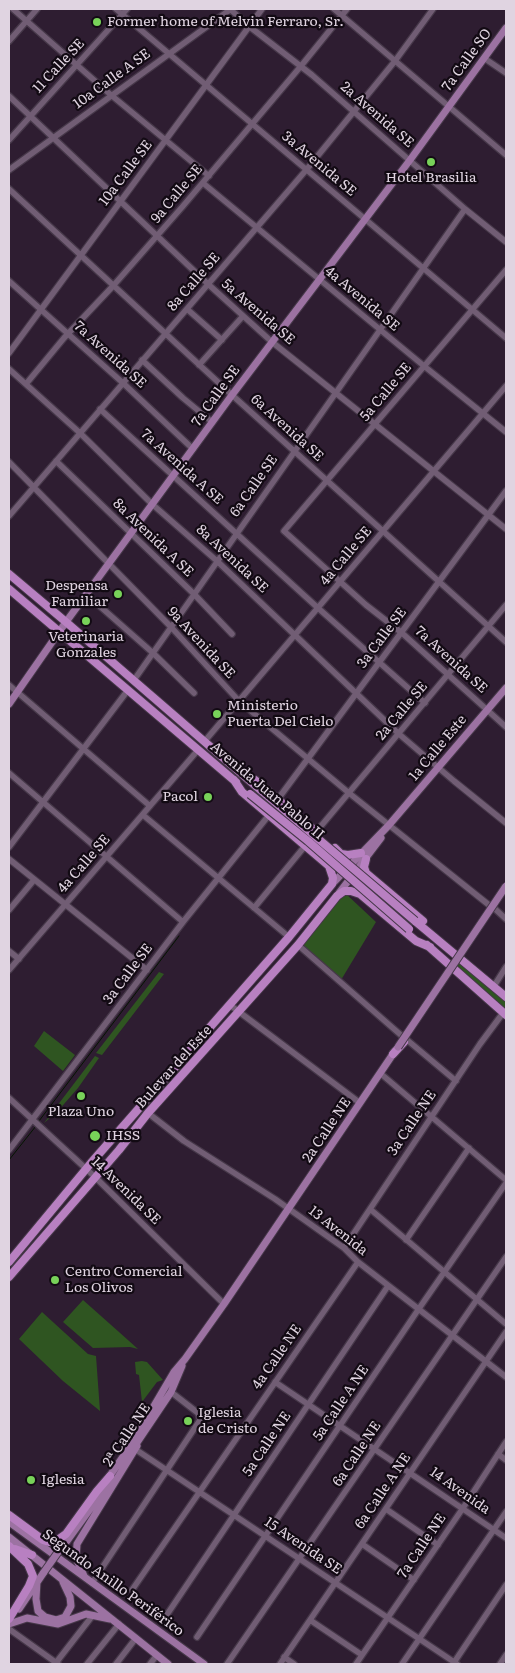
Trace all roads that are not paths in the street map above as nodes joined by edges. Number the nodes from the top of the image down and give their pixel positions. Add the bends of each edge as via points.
1 (13, 9) edge
2 (37, 9) edge
3 (116, 9) edge
4 (128, 9) edge
5 (231, 9) edge
6 (262, 9) edge
7 (334, 9) edge
8 (347, 9) edge
9 (433, 9) edge
10 (122, 14) junction
11 (342, 16) junction
12 (27, 21) junction
13 (250, 27) junction
14 (506, 28) edge
15 (9, 41) edge
16 (168, 53) junction
17 (484, 58) junction
18 (395, 61) junction
19 (77, 65) junction
20 (301, 66) junction
21 (506, 73) edge
22 (207, 85) junction
23 (111, 95) junction
24 (9, 96) edge
25 (449, 108) junction
26 (354, 112) junction
27 (30, 116) junction
28 (253, 124) junction
29 (53, 137) junction
30 (9, 140) edge
31 (166, 141) junction
32 (506, 155) edge
33 (410, 160) junction
34 (9, 170) edge
35 (307, 170) junction
36 (209, 176) junction
37 (203, 183) junction
38 (9, 189) edge
39 (120, 200) junction
40 (465, 209) junction
41 (366, 219) junction
42 (256, 228) junction
43 (157, 236) junction
44 (506, 242) edge
45 (80, 256) junction
46 (423, 268) junction
47 (506, 270) edge
48 (320, 280) junction
49 (9, 281) edge
50 (208, 284) junction
51 (113, 286) junction
52 (187, 309) junction
53 (472, 309) junction
54 (41, 311) junction
55 (243, 316) junction
56 (380, 330) junction
57 (165, 334) junction
58 (69, 335) junction
59 (506, 338) edge
60 (222, 340) junction
61 (272, 342) junction
62 (9, 353) edge
63 (142, 360) junction
64 (199, 365) junction
65 (424, 366) junction
66 (9, 369) edge
67 (123, 383) junction
68 (26, 384) junction
69 (506, 386) edge
70 (336, 392) junction
71 (232, 395) junction
72 (100, 409) junction
73 (483, 414) junction
74 (212, 422) junction
75 (375, 424) junction
76 (506, 432) edge
77 (80, 433) junction
78 (192, 449) junction
79 (294, 451) junction
80 (56, 461) junction
81 (9, 462) edge
82 (434, 471) junction
83 (173, 476) junction
84 (326, 481) junction
85 (33, 488) junction
86 (506, 491) edge
87 (152, 504) junction
88 (489, 515) junction
89 (9, 516) edge
90 (506, 529) edge
91 (284, 531) joint
92 (383, 532) junction
93 (236, 533) junction
94 (130, 534) junction
95 (217, 561) junction
96 (108, 565) junction
97 (9, 574) edge
98 (340, 582) junction
99 (439, 582) junction
100 (9, 589) edge
101 (86, 594) junction
102 (194, 594) junction
103 (506, 605) edge
104 (318, 608) junction
105 (66, 622) junction
106 (489, 626) junction
107 (171, 627) junction
108 (60, 631) junction
109 (402, 633) junction
110 (232, 634) dead end
111 (295, 635) junction
112 (506, 642) edge
113 (152, 653) junction
114 (380, 662) junction
115 (449, 674) junction
116 (134, 680) junction
117 (9, 685) edge
118 (506, 688) edge
119 (128, 690) junction
120 (17, 692) junction
121 (194, 693) dead end
122 (358, 693) junction
123 (150, 695) junction
124 (239, 701) junction
125 (425, 703) junction
126 (9, 704) edge
127 (487, 710) junction
128 (506, 727) edge
129 (399, 734) junction
130 (204, 742) junction
131 (83, 748) junction
132 (198, 750) junction
133 (309, 758) junction
134 (438, 768) junction
135 (240, 772) junction
136 (9, 774) edge
137 (234, 780) junction
138 (349, 793) junction
139 (278, 800) junction
140 (43, 802) junction
141 (150, 806) junction
142 (143, 815) junction
143 (268, 815) junction
144 (506, 823) edge
145 (389, 825) junction
146 (316, 832) junction
147 (324, 838) junction
148 (9, 846) edge
149 (305, 846) junction
150 (312, 851) junction
151 (363, 856) junction
152 (107, 857) junction
153 (9, 859) edge
154 (219, 879) junction
155 (34, 880) junction
156 (332, 884) junction
157 (506, 885) edge
158 (385, 890) junction
159 (337, 896) junction
160 (65, 905) junction
161 (375, 906) junction
162 (492, 906) junction
163 (254, 908) junction
164 (9, 910) edge
165 (506, 919) edge
166 (183, 922) junction
167 (289, 937) junction
168 (436, 938) junction
169 (298, 945) junction
170 (464, 946) junction
171 (430, 947) junction
172 (446, 947) junction
173 (9, 951) edge
174 (438, 955) junction
175 (19, 959) junction
176 (469, 966) junction
177 (506, 968) edge
178 (9, 970) edge
179 (147, 970) junction
180 (443, 977) junction
181 (468, 981) junction
182 (494, 986) junction
183 (506, 997) edge
184 (230, 1005) junction
185 (239, 1012) junction
186 (505, 1014) edge
187 (404, 1038) junction
188 (396, 1050) junction
189 (380, 1073) junction
190 (456, 1080) junction
191 (9, 1098) edge
192 (360, 1103) junction
193 (148, 1113) junction
194 (432, 1116) junction
195 (32, 1120) junction
196 (469, 1148) junction
197 (9, 1150) edge
198 (86, 1169) junction
199 (95, 1177) junction
200 (506, 1181) edge
201 (288, 1208) junction
202 (370, 1208) junction
203 (406, 1240) junction
204 (344, 1248) junction
205 (506, 1257) edge
206 (9, 1262) edge
207 (358, 1262) junction
208 (445, 1273) junction
209 (9, 1277) edge
210 (388, 1286) junction
211 (477, 1300) junction
212 (224, 1304) junction
213 (418, 1310) junction
214 (506, 1324) edge
215 (506, 1332) edge
216 (452, 1336) junction
217 (486, 1362) junction
218 (506, 1377) edge
219 (275, 1382) junction
220 (167, 1389) junction
221 (308, 1404) junction
222 (341, 1426) junction
223 (141, 1438) junction
224 (506, 1442) edge
225 (135, 1449) junction
226 (375, 1449) junction
227 (498, 1454) junction
228 (506, 1460) edge
229 (167, 1470) junction
230 (411, 1472) junction
231 (110, 1476) junction
232 (199, 1491) junction
233 (463, 1508) junction
234 (386, 1509) junction
235 (506, 1512) edge
236 (9, 1514) edge
237 (234, 1515) junction
238 (9, 1522) edge
239 (21, 1523) junction
240 (494, 1530) junction
241 (25, 1534) junction
242 (266, 1536) junction
243 (9, 1537) edge
244 (506, 1538) edge
245 (362, 1544) junction
246 (438, 1545) junction
247 (10, 1546) edge
248 (62, 1546) junction
249 (32, 1555) junction
250 (300, 1559) junction
251 (61, 1577) junction
252 (414, 1580) junction
253 (90, 1581) junction
254 (37, 1582) junction
255 (335, 1583) junction
256 (506, 1585) edge
257 (132, 1590) dead end
258 (23, 1604) junction
259 (93, 1615) junction
260 (166, 1616) dead end
261 (33, 1618) junction
262 (388, 1618) junction
263 (9, 1619) edge
264 (310, 1620) junction
265 (117, 1622) junction
266 (9, 1626) edge
267 (197, 1637) dead end
268 (136, 1638) junction
269 (419, 1640) junction
270 (157, 1655) junction
271 (506, 1655) edge
272 (362, 1656) junction
273 (284, 1658) junction
274 (56, 1664) edge
275 (87, 1664) edge
276 (116, 1664) edge
277 (150, 1664) edge
278 (168, 1664) edge
279 (204, 1664) edge
280 (227, 1664) edge
281 (280, 1664) edge
282 (294, 1664) edge
283 (356, 1664) edge
284 (402, 1664) edge
285 (455, 1664) edge
286 (500, 1664) edge

1 - 12 street
2 - 12 street
3 - 10 street, 3a Avenida SE
4 - 10 street, 11 Calle SE
5 - 13 street, 2a Avenida SE
5 - 16 street, 10a Calle A SE
6 - 13 street, 10a Calle SE
7 - 11 street
8 - 11 street, 9a Calle SE
9 - 18 street, 8a Calle SE
10 - 16 street, 3a Avenida SE
10 - 19 street, 11 Calle SE
11 - 18 street
11 - 20 street, 9a Calle SE
12 - 15 street
12 - 19 street
13 - 20 street, 2a Avenida SE
13 - 22 street, 10a Calle SE
14 - 17 main road, 7a Calle SO
16 - 22 street, 3a Avenida SE
16 - 23 street, 10a Calle A SE
17 - 21 street
17 - 25 main road, 7a Calle SO
18 - 25 street
18 - 26 street, 8a Calle SE
19 - 23 street
19 - 27 street, 11 Calle SE
20 - 26 street, 2a Avenida SE
20 - 28 street, 9a Calle SE
22 - 28 street, 3a Avenida SE
22 - 31 street, 10a Calle SE
23 - 29 street, 10a Calle A SE
23 - 31 street
24 - 27 street, 5a Avenida SE
25 - 32 street
25 - 33 main road, 7a Calle SE
26 - 33 street, 2a Avenida SE
26 - 35 street, 8a Calle SE
27 - 29 street, 5a Avenida SE
27 - 30 street, 11 Calle SE
28 - 35 street, 3a Avenida SE
28 - 36 street, 9a Calle SE
29 - 34 street, 10a Calle A SE
29 - 39 street, 5a Avenida SE
31 - 36 street
31 - 39 street, 10a Calle SE
33 - 40 street, 2a Avenida SE
33 - 41 main road, 7a Calle SE
35 - 41 street, 3a Avenida SE
35 - 42 street, 8a Calle SE
36 - 37 street, 9a Calle SE
37 - 42 street, 4a Avenida SE
37 - 43 street, 9a Calle SE
38 - 45 street, 6a Avenida SE
39 - 43 street, 5a Avenida SE
39 - 45 street, 10a Calle SE
40 - 44 street, 2a Avenida SE
40 - 46 street, 6a Calle SE
41 - 46 street, 3a Avenida SE
41 - 48 main road, 7a Calle SE
42 - 48 street, 4a Avenida SE
42 - 50 street, 8a Calle SE
43 - 50 street, 5a Avenida SE
43 - 51 street, 9a Calle SE
45 - 51 street, 6a Avenida SE
45 - 54 street, 10a Calle SE
46 - 53 street, 3a Avenida SE
46 - 56 street, 6a Calle SE
47 - 53 street, 5a Calle SE
48 - 56 street, 4a Avenida SE
48 - 61 main road, 7a Calle SE
49 - 54 street, 7a Avenida SE
50 - 52 street, 8a Calle SE
50 - 55 street, 5a Avenida SE
51 - 57 street, 6a Avenida SE
51 - 58 street, 9a Calle SE
52 - 57 street, 8a Calle SE
52 - 60 street
53 - 59 street, 3a Avenida SE
53 - 65 street, 5a Calle SE
54 - 58 street, 7a Avenida SE
54 - 62 street, 10a Calle SE
55 - 60 street
55 - 61 street, 5a Avenida SE
56 - 65 street, 4a Avenida SE
56 - 70 street, 6a Calle SE
57 - 63 street, 8a Calle SE
57 - 64 street, 6a Avenida SE
58 - 67 street, 7a Avenida SE
58 - 68 street, 9a Calle SE
60 - 64 street
61 - 70 street, 5a Avenida SE
61 - 71 main road, 7a Calle SE
63 - 67 street, 8a Calle SE
63 - 74 street
64 - 71 street, 6a Avenida SE
65 - 73 street, 4a Avenida SE
65 - 75 street, 5a Calle SE
66 - 68 street, 8a Avenida SE
67 - 72 street, 8a Calle SE
67 - 78 street, 7a Avenida SE
68 - 77 street, 8a Avenida SE
69 - 73 street, 4a Calle SE
70 - 75 street, 5a Avenida SE
70 - 79 street, 6a Calle SE
71 - 74 main road, 7a Calle SE
71 - 79 street, 6a Avenida SE
72 - 77 street, 8a Calle SE
72 - 83 street, 7a Avenida A SE
73 - 76 street, 4a Avenida SE
73 - 82 street, 4a Calle SE
74 - 78 main road, 7a Calle SE
75 - 82 street, 5a Avenida SE
75 - 84 street, 5a Calle SE
77 - 80 street, 8a Calle SE
77 - 87 street, 8a Avenida SE
78 - 83 main road, 7a Calle SE
79 - 84 street, 6a Avenida SE
79 - 93 street, 6a Calle SE
80 - 85 street, 8a Calle SE
80 - 94 street, 8a Avenida A SE
81 - 85 street, 9a Avenida SE
82 - 88 street, 5a Avenida SE
82 - 92 street, 4a Calle SE
83 - 87 main road, 7a Calle SE
83 - 93 street, 7a Avenida A SE
84 - 91 street, 5a Calle SE
84 - 92 street, 6a Avenida SE
85 - 89 street, 8a Calle SE
85 - 96 street, 9a Avenida SE
86 - 88 street, 3a Calle SE
87 - 94 main road, 7a Calle SE
87 - 95 street, 8a Avenida SE
88 - 90 street, 5a Avenida SE
88 - 99 street, 3a Calle SE
91 - 98 street, 7a Avenida SE
92 - 98 street, 4a Calle SE
92 - 99 street, 6a Avenida SE
93 - 95 street, 6a Calle SE
93 - 104 street, 7a Avenida A SE
94 - 96 main road, 7a Calle SE
94 - 102 street, 8a Avenida A SE
95 - 102 street, 6a Calle SE
95 - 111 street, 8a Avenida SE
96 - 101 main road, 7a Calle SE
96 - 107 street, 9a Avenida SE
97 - 105 highway, Avenida Juan Pablo II
98 - 104 street, 4a Calle SE
98 - 109 street, 7a Avenida SE
99 - 106 street, 6a Avenida SE
99 - 109 street, 3a Calle SE
100 - 108 highway, Avenida Juan Pablo II
101 - 105 main road, 7a Calle SE
101 - 113 street
102 - 107 street, 6a Calle SE
102 - 110 street, 8a Avenida A SE
103 - 106 street, 2a Calle SE
104 - 111 street, 4a Calle SE
104 - 114 street, 7a Avenida A SE
105 - 108 main road, 7a Calle SE
105 - 116 highway, Avenida Juan Pablo II
106 - 112 street, 6a Avenida SE
106 - 115 street, 2a Calle SE
107 - 113 street, 6a Calle SE
107 - 124 street, 9a Avenida SE
108 - 119 highway, Avenida Juan Pablo II
108 - 120 main road, 7a Calle SE
109 - 114 street, 3a Calle SE
109 - 115 street, 7a Avenida SE
111 - 122 street, 8a Avenida SE
111 - 124 street, 4a Calle SE
113 - 116 street, 6a Calle SE
113 - 121 street
114 - 122 street, 3a Calle SE
114 - 125 street, 7a Avenida A SE
115 - 125 street, 2a Calle SE
115 - 127 street, 7a Avenida SE
116 - 123 highway, Avenida Juan Pablo II
117 - 120 street
118 - 127 main road, 1a Calle Este
119 - 123 highway via 132,687
119 - 131 street
119 - 132 highway, Avenida Juan Pablo II
120 - 126 main road, 7a Calle SE
120 - 131 street
122 - 129 street, 8a Avenida SE
122 - 133 street, 3a Calle SE
123 - 130 highway, Avenida Juan Pablo II
124 - 130 street, 4a Calle SE
124 - 133 street, 9a Avenida SE
125 - 129 street, 2a Calle SE
127 - 128 street, 7a Avenida SE
127 - 134 main road, 1a Calle Este
129 - 134 street, 8a Avenida SE
129 - 138 street, 2a Calle SE
130 - 135 highway, Avenida Juan Pablo II
131 - 140 street
131 - 141 street
132 - 137 highway, Avenida Juan Pablo II
132 - 141 street, 4a Calle SE
133 - 138 street, 9a Avenida SE
133 - 139 street, 3a Calle SE
134 - 144 street, 8a Avenida SE
134 - 145 main road, 1a Calle Este
135 - 139 highway
135 - 168 highway, Avenida Juan Pablo II, bridge
136 - 140 street
137 - 143 highway via 242,792
137 - 171 highway, Avenida Juan Pablo II, bridge
138 - 145 street, 9a Avenida SE
138 - 146 street, 2a Calle SE
139 - 146 highway
140 - 148 street
140 - 152 street
141 - 142 street, 4a Calle SE
142 - 152 street, 4a Calle SE
142 - 154 street
143 - 149 highway
143 - 154 street, 3a Calle SE
145 - 151 main road, 1a Calle Este
145 - 162 street, 9a Avenida SE
146 - 147 highway
147 - 150 highway via 319,850
147 - 151 highway via 341,854
149 - 150 highway
149 - 163 street
150 - 156 highway via 329,866
151 - 156 main road, 1a Calle Este
151 - 158 highway via 366,873
151 - 159 main road, 1a Calle Este
152 - 160 street, 4a Calle SE
152 - 166 street
153 - 155 street
154 - 163 street
154 - 166 street, 3a Calle SE
155 - 160 street
155 - 164 street
156 - 167 highway, Bulevar del Este
157 - 162 highway
157 - 188 main road, 2a Calle NE, bridge
158 - 161 highway via 376,893 373,899
158 - 168 highway via 428,926
159 - 161 highway via 352,891
159 - 169 highway, Bulevar del Este
160 - 175 street, 4a Calle SE
160 - 179 street
161 - 171 highway via 416,940
162 - 165 street, 9a Avenida SE
162 - 170 highway
163 - 167 street
166 - 179 street, 3a Calle SE
167 - 184 highway, Bulevar del Este
168 - 172 highway, Avenida Juan Pablo II
169 - 185 highway, Bulevar del Este
169 - 187 street
170 - 172 highway via 457,950
170 - 176 highway via 463,956
171 - 174 highway, Avenida Juan Pablo II
172 - 176 highway, Avenida Juan Pablo II
173 - 175 street
174 - 180 highway via 445,967
174 - 181 highway, Avenida Juan Pablo II
175 - 178 street, 4a Calle SE
176 - 182 highway, Avenida Juan Pablo II
177 - 182 street
179 - 195 street, 3a Calle SE
180 - 181 highway via 452,974
180 - 187 highway
181 - 186 highway, Avenida Juan Pablo II
182 - 183 highway, Avenida Juan Pablo II
184 - 185 street
184 - 198 highway, Bulevar del Este
185 - 192 street
185 - 193 highway, Bulevar del Este
186 - 190 street, 3a Calle NE
187 - 188 highway
187 - 190 street
188 - 189 main road, 2a Calle NE
189 - 192 main road, 2a Calle NE
189 - 194 street
190 - 194 street, 3a Calle NE
191 - 195 street, 14 Avenida SE
192 - 201 main road, 2a Calle NE
193 - 199 highway, Bulevar del Este
193 - 201 street, 13 Avenida via 184,1141
194 - 196 street
194 - 202 street, 3a Calle NE
195 - 197 street, 3a Calle SE
195 - 198 street, 14 Avenida SE
196 - 200 street
196 - 203 street
198 - 199 street, 14 Avenida SE
198 - 206 highway, Bulevar del Este
199 - 209 highway, Bulevar del Este
199 - 212 street, 14 Avenida SE
200 - 208 street, 5a Calle A NE
201 - 204 street, 13 Avenida
201 - 212 main road, 2a Calle NE
202 - 203 street
202 - 204 street, 3a Calle NE
203 - 208 street
204 - 207 street, 13 Avenida
205 - 211 street, 6a Calle NE
207 - 210 street, 13 Avenida
207 - 219 street, 4a Calle NE
208 - 211 street
208 - 213 street, 5a Calle A NE
210 - 213 street, 13 Avenida
210 - 221 street, 5a Calle NE
211 - 214 street
211 - 216 street, 6a Calle NE
212 - 220 main road, 2a Calle NE via 174,1372
213 - 216 street, 13 Avenida
213 - 222 street, 5a Calle A NE
215 - 217 street, 6a Calle A NE
216 - 217 street, 13 Avenida
216 - 226 street, 6a Calle NE
217 - 218 street, 13 Avenida
217 - 230 street, 6a Calle A NE
219 - 221 street, 14 Avenida
219 - 232 street, 4a Calle NE
220 - 223 main road, 2ª Calle NE
220 - 229 street via 200,1418
220 - 231 main road, 2ª Calle NE
221 - 222 street, 14 Avenida
221 - 237 street, 5a Calle NE
222 - 226 street, 14 Avenida
222 - 242 street, 5a Calle A NE
223 - 225 main road
223 - 248 main road, 2ª Calle NE
224 - 227 street, 7a Calle NE
225 - 229 street, 15 Avenida SE
225 - 253 main road via 77,1544 76,1558
226 - 230 street, 14 Avenida
226 - 250 street, 6a Calle NE
227 - 228 street
227 - 233 street, 7a Calle NE
229 - 232 street, 15 Avenida SE
229 - 253 street
230 - 233 street, 14 Avenida
230 - 234 street, 6a Calle A NE
231 - 239 highway via 59,1540 46,1541
231 - 248 main road, 2ª Calle NE
232 - 237 street, 15 Avenida SE
232 - 257 street, 4a Calle NE
233 - 240 street, 14 Avenida
233 - 246 street, 7a Calle NE
234 - 245 street, 6a Calle A NE
234 - 246 street
235 - 240 street
236 - 239 highway
237 - 242 street, 15 Avenida SE
237 - 260 street, 5a Calle NE
238 - 241 main road, Segundo Anillo Periférico
239 - 241 main road
240 - 244 street, 14 Avenida
240 - 269 street
241 - 253 main road, Segundo Anillo Periférico
242 - 250 street, 15 Avenida SE
242 - 267 street, 5a Calle A NE
243 - 249 main road, Segundo Anillo Periférico
245 - 252 street
245 - 255 street, 6a Calle A NE
246 - 252 street, 7a Calle NE
247 - 249 highway
247 - 263 highway via 28,1564 33,1576
248 - 254 main road, 2ª Calle NE, bridge
249 - 251 main road, Segundo Anillo Periférico
250 - 255 street, 15 Avenida SE
250 - 280 street, 6a Calle NE
251 - 254 main road via 72,1603 67,1615 56,1620 45,1617 38,1610
251 - 265 main road, Segundo Anillo Periférico
252 - 262 street, 7a Calle NE
253 - 279 main road, Segundo Anillo Periférico
254 - 258 main road, 2ª Calle NE
255 - 262 street, 15 Avenida SE
255 - 264 street, 6a Calle A NE
256 - 285 street
258 - 261 main road
258 - 266 main road, 2ª Calle NE
259 - 261 main road via 80,1615 56,1624
259 - 265 main road
259 - 274 street
261 - 266 main road via 25,1618
262 - 269 street, 15 Avenida SE
262 - 272 street, 7a Calle NE
264 - 272 street
264 - 273 street, 6a Calle A NE
265 - 268 main road, Segundo Anillo Periférico
265 - 275 street
266 - 274 street
268 - 270 main road, Segundo Anillo Periférico
268 - 276 street
269 - 284 street
269 - 285 street, 15 Avenida SE
270 - 277 street
270 - 278 main road, Segundo Anillo Periférico
271 - 286 street
272 - 283 street, 7a Calle NE
273 - 281 street, 6a Calle A NE
273 - 282 street

